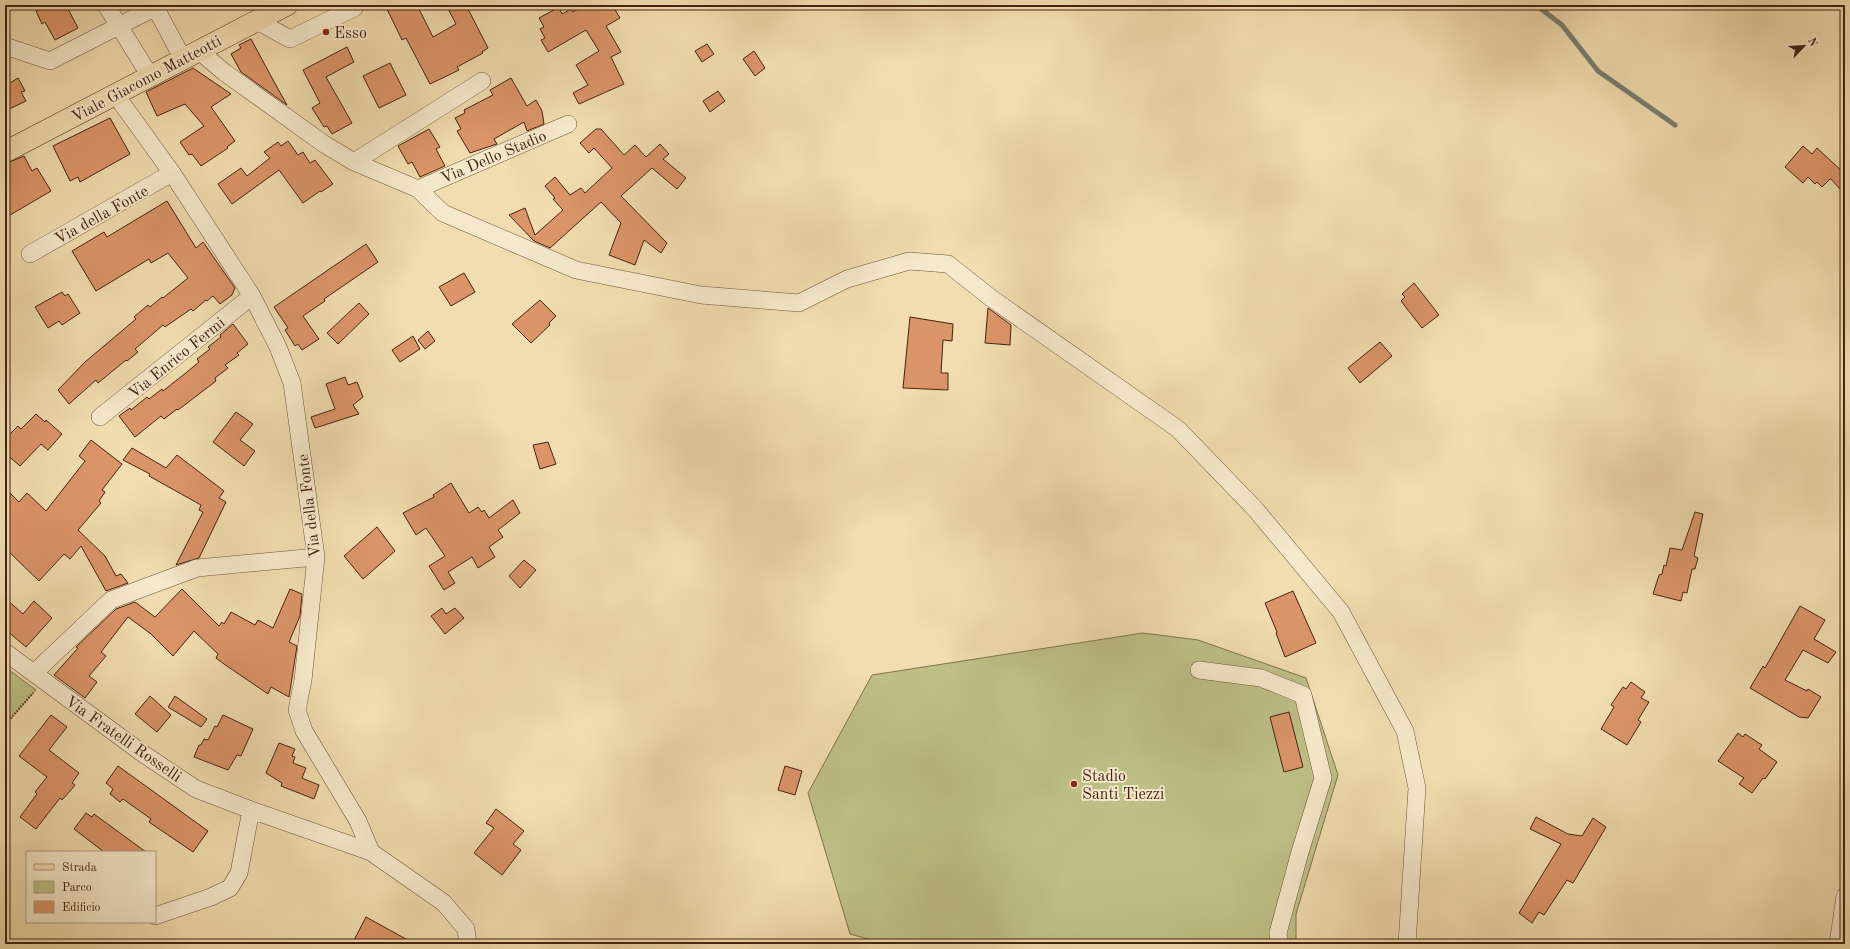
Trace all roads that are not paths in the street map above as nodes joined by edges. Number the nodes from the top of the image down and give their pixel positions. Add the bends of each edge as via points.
1 (106, 5) edge
2 (287, 5) edge
3 (354, 5) edge
4 (157, 6) edge
5 (257, 21) junction
6 (118, 27) junction
7 (5, 46) edge
8 (191, 55) junction
9 (150, 76) junction
10 (482, 81) dead end
11 (116, 94) junction
12 (568, 124) dead end
13 (5, 152) edge
14 (354, 162) junction
15 (172, 173) junction
16 (418, 188) junction
17 (30, 254) dead end
18 (252, 296) junction
19 (100, 417) dead end
20 (316, 557) junction
21 (5, 652) edge
22 (1199, 670) dead end
23 (34, 673) junction
24 (251, 810) junction
25 (371, 852) junction
26 (1845, 896) edge
27 (156, 916) edge
28 (468, 944) edge
29 (1279, 944) edge
30 (1407, 944) edge
31 (1838, 944) edge

1 - 6 street
2 - 5 main road, Viale Giacomo Matteotti
3 - 5 street via 354,8 290,39
4 - 6 street
4 - 8 street
5 - 8 main road, Viale Giacomo Matteotti
6 - 7 street via 50,61
6 - 9 street
8 - 9 main road, Viale Giacomo Matteotti
8 - 14 street via 224,72 324,144
9 - 11 main road, Viale Giacomo Matteotti
10 - 14 street
11 - 13 main road, Viale Giacomo Matteotti
11 - 15 street, Via della Fonte
12 - 16 street, Via Dello Stadio
14 - 16 street
15 - 17 street, Via della Fonte
15 - 18 street, Via della Fonte
16 - 30 street via 443,213 576,270 701,295 799,303 847,279 909,261 948,264 991,298 1178,429 1256,510 1341,612 1405,731 1417,788
18 - 19 street, Via Enrico Fermi
18 - 20 street, Via della Fonte via 278,347 292,383
20 - 23 street via 197,568 111,600
20 - 25 street, Via della Fonte via 303,680 297,710 304,732 358,821
21 - 23 street, Via Fratelli Rosselli
22 - 29 street via 1261,678 1303,696 1324,778 1278,933
23 - 24 street, Via Fratelli Rosselli via 142,753 196,789
24 - 25 street, Via Fratelli Rosselli
24 - 27 street via 240,873 230,888
25 - 28 street, Via Fratelli Rosselli via 444,903 466,930
26 - 31 street

